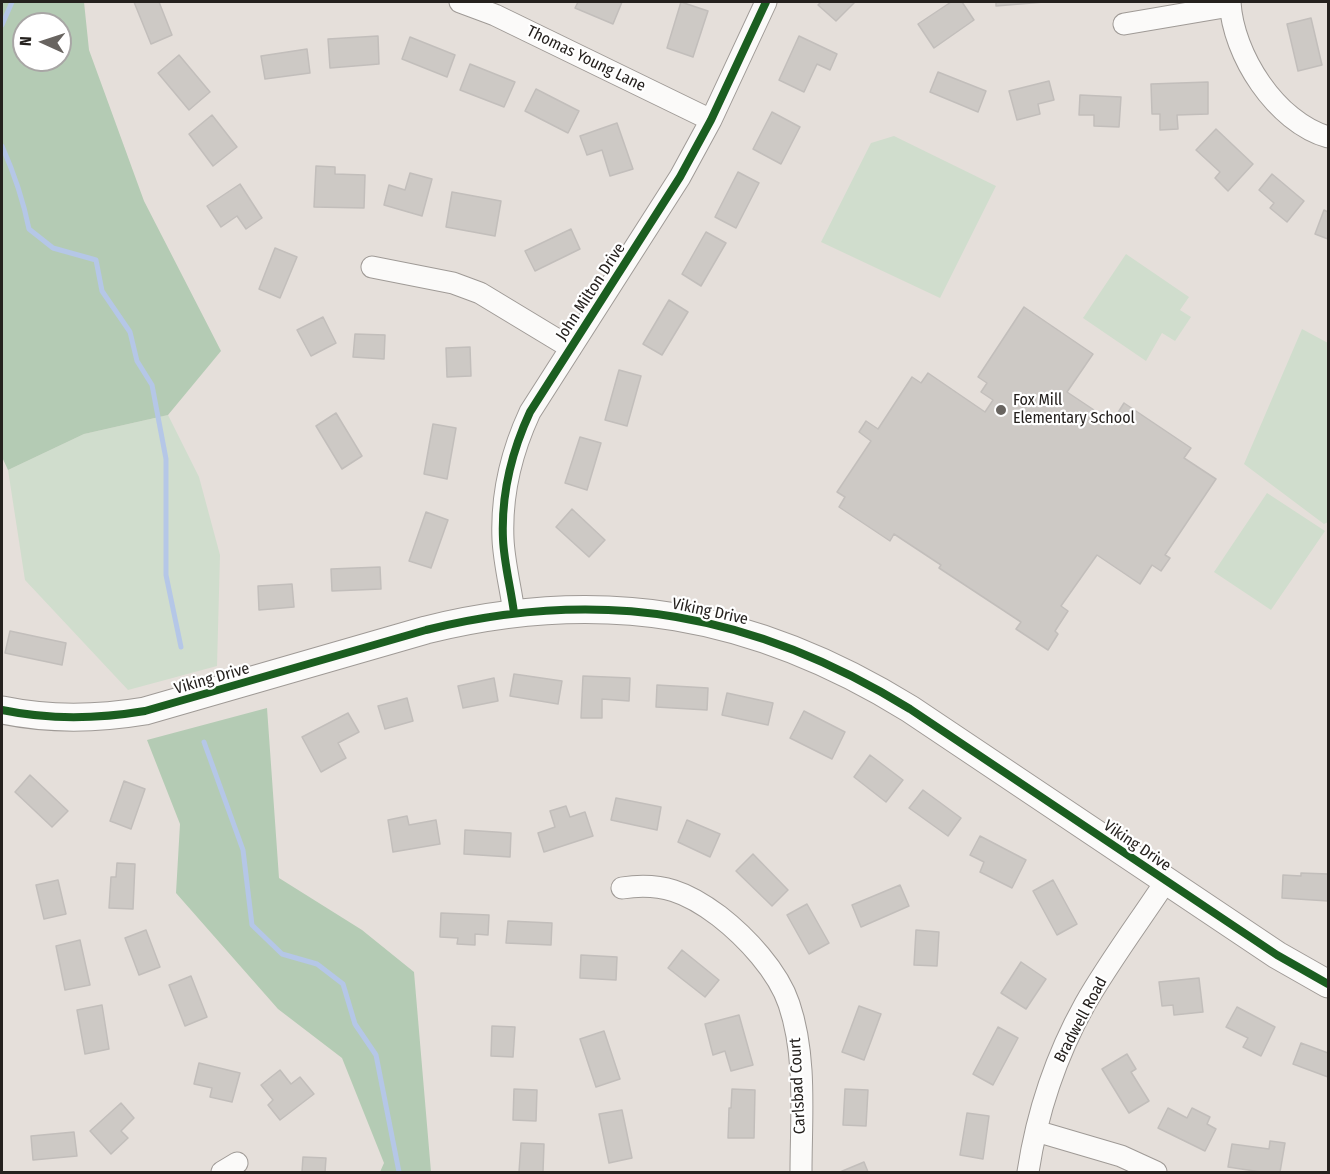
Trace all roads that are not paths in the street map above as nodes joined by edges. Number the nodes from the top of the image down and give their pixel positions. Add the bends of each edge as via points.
1 (460, 2) edge
2 (766, 2) edge
3 (1230, 4) edge
4 (1124, 24) dead end
5 (711, 120) junction
6 (1329, 137) edge
7 (372, 267) dead end
8 (571, 348) junction
9 (514, 613) junction
10 (2, 710) edge
11 (1166, 881) junction
12 (621, 888) dead end
13 (1329, 984) edge
14 (1036, 1131) junction
15 (801, 1173) edge
16 (1028, 1173) edge
17 (1156, 1173) edge

1 - 5 street, Thomas Young Lane via 495,15
2 - 5 street, John Milton Drive
3 - 4 street
3 - 6 street via 1234,26 1257,78 1292,117
5 - 8 street, John Milton Drive via 680,177
7 - 8 street via 453,283 480,293
8 - 9 street, John Milton Drive via 530,412 507,474 503,541
9 - 10 street, Viking Drive via 426,630 145,711 59,718
9 - 11 street, Viking Drive via 626,610 682,618 765,638 814,657 910,708
11 - 13 street, Viking Drive via 1277,955
11 - 14 street, Bradwell Road via 1086,1003 1054,1071
12 - 15 street, Carlsbad Court via 658,886 679,891 730,924 773,974 789,1002 800,1056
14 - 16 street, Bradwell Road
14 - 17 street via 1121,1156

